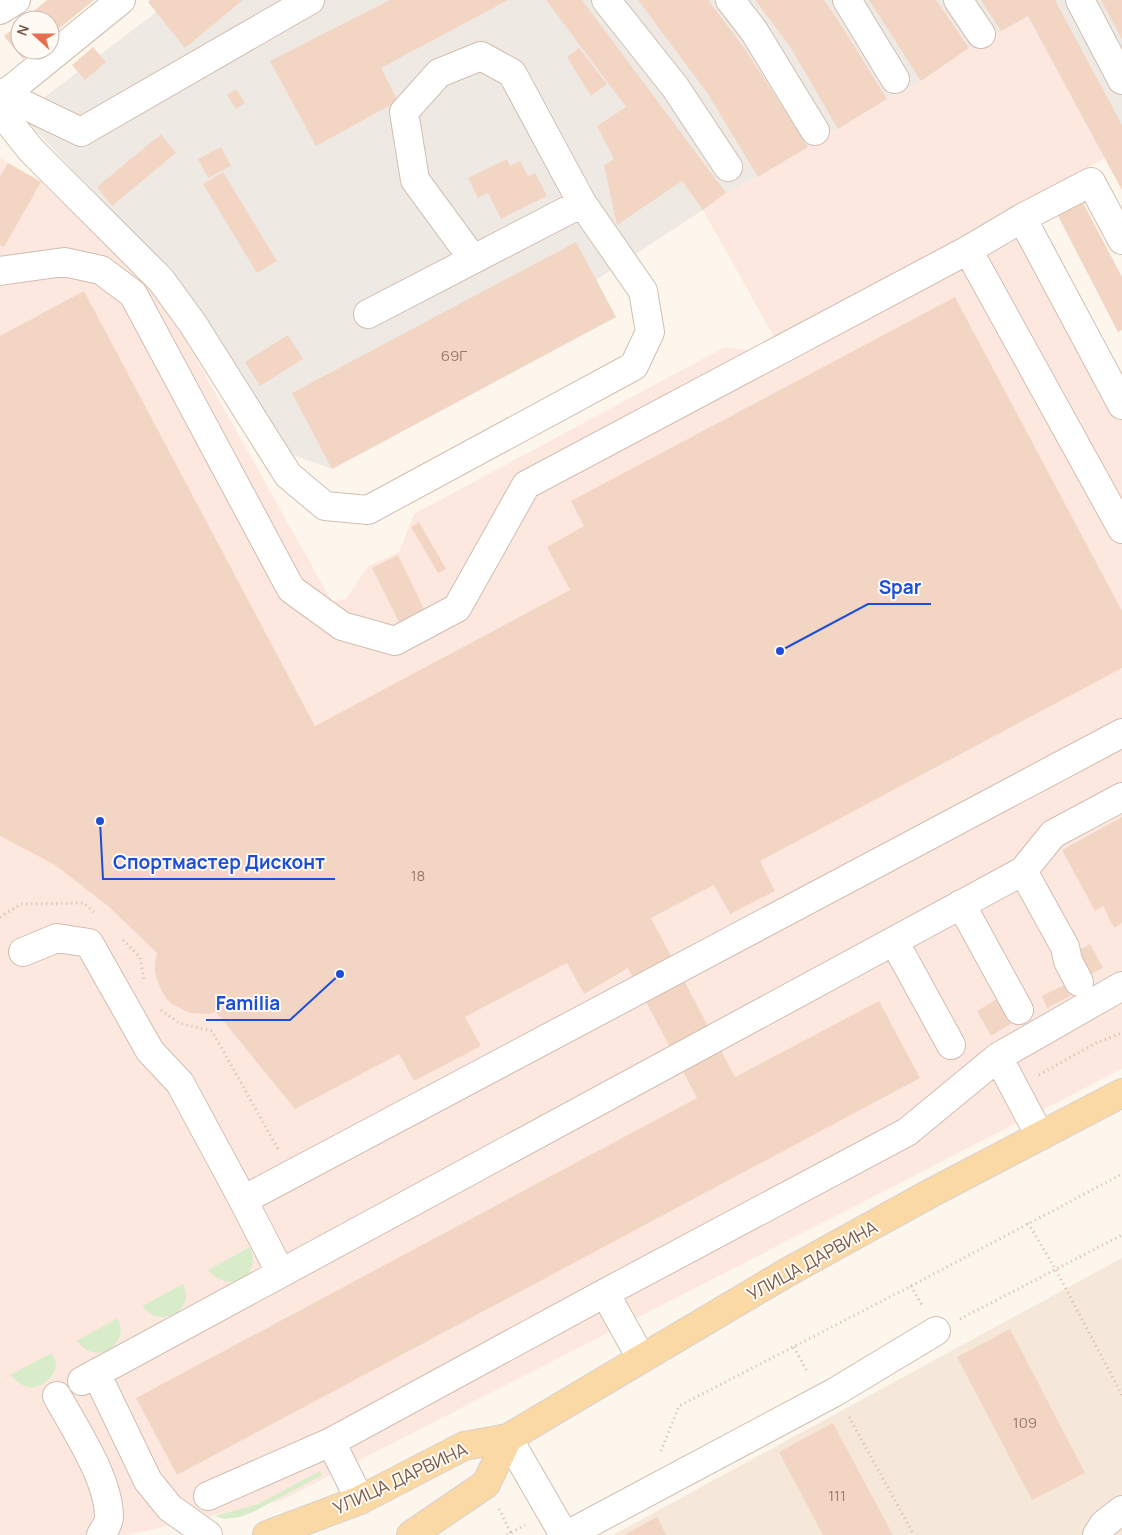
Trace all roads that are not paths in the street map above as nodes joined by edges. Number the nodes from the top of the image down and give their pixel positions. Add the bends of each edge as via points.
1 (16, 0) edge
2 (121, 0) edge
3 (310, 0) edge
4 (606, 0) edge
5 (730, 0) edge
6 (847, 0) edge
7 (958, 0) edge
8 (1080, 0) edge
9 (0, 10) edge
10 (981, 34) dead end
11 (895, 79) dead end
12 (1122, 80) edge
13 (1, 100) edge
14 (815, 131) dead end
15 (728, 167) dead end
16 (582, 203) junction
17 (1022, 218) junction
18 (1122, 240) edge
19 (968, 250) junction
20 (472, 259) junction
21 (0, 271) edge
22 (368, 314) dead end
23 (1122, 405) edge
24 (1122, 529) edge
25 (1122, 733) edge
26 (1122, 798) edge
27 (1023, 871) junction
28 (961, 904) junction
29 (894, 942) junction
30 (23, 952) dead end
31 (1079, 982) dead end
32 (1122, 986) edge
33 (1019, 1010) dead end
34 (951, 1045) dead end
35 (998, 1056) junction
36 (1122, 1093) edge
37 (1040, 1136) junction
38 (243, 1200) junction
39 (280, 1272) junction
40 (605, 1292) junction
41 (936, 1331) road end
42 (641, 1358) junction
43 (57, 1396) dead end
44 (508, 1438) junction
45 (331, 1442) junction
46 (208, 1496) dead end
47 (360, 1500) junction
48 (101, 1535) edge
49 (208, 1535) edge
50 (267, 1535) edge
51 (411, 1535) edge
52 (566, 1535) edge

1 - 9 lane
2 - 13 lane
3 - 13 lane via 81,132
4 - 15 lane via 675,87
5 - 14 lane via 754,31
6 - 11 lane
7 - 10 lane
8 - 12 lane
13 - 16 lane via 31,150 161,280 193,324 288,475 325,506 368,510 634,366 650,332 643,292
16 - 20 lane
16 - 20 lane via 512,73 481,56 438,73 404,112 415,180
17 - 18 lane via 1091,182
17 - 19 lane
17 - 23 lane
19 - 21 lane via 526,485 457,608 395,640 342,626 291,589 133,294 101,270 64,262
19 - 24 lane
20 - 22 lane
25 - 38 lane
26 - 27 lane via 1053,834
27 - 28 lane
27 - 31 lane via 1065,947
28 - 29 lane
28 - 33 lane
29 - 34 lane
29 - 39 lane
30 - 38 lane via 57,938 89,943 150,1051 180,1082
32 - 35 lane
35 - 37 lane
35 - 40 lane via 907,1132
36 - 37 main road, УЛИЦА ДАРВИНА
37 - 42 main road, УЛИЦА ДАРВИНА via 786,1273
38 - 39 lane
39 - 49 lane via 89,1377 148,1481 170,1508
40 - 42 lane
40 - 45 lane
41 - 52 lane via 836,1392
42 - 44 main road, УЛИЦА ДАРВИНА
43 - 48 lane via 100,1476 109,1519
44 - 47 main road, УЛИЦА ДАРВИНА via 464,1446
44 - 51 main road, УЛИЦА ДАРВИНА via 486,1484
44 - 52 lane
45 - 46 lane
45 - 47 lane
47 - 50 main road, УЛИЦА ДАРВИНА

